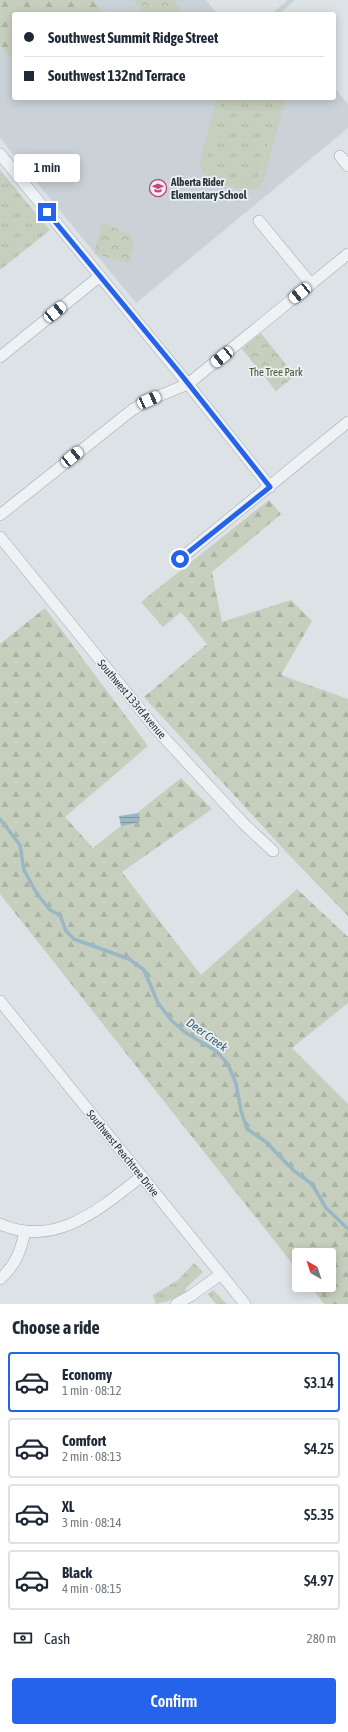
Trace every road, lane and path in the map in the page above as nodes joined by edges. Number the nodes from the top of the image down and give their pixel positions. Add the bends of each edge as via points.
1 (0, 154) edge
2 (340, 156) dead end
3 (348, 166) edge
4 (259, 221) dead end
5 (348, 254) edge
6 (100, 276) junction
7 (312, 284) junction
8 (0, 357) edge
9 (188, 384) junction
10 (348, 422) edge
11 (270, 487) junction
12 (0, 515) edge
13 (0, 537) edge
14 (180, 559) dead end
15 (273, 851) dead end
16 (0, 1001) edge
17 (142, 1176) junction
18 (0, 1224) edge
19 (25, 1231) junction
20 (221, 1274) junction
21 (0, 1279) edge
22 (176, 1304) edge
23 (245, 1304) edge

1 - 6 street
2 - 3 street
4 - 7 street
5 - 7 street
6 - 8 street
6 - 9 street
7 - 9 street
9 - 11 street
9 - 12 street via 132,410
10 - 11 street
11 - 14 street
13 - 15 street, Southwest 133rd Avenue via 160,733 243,823
16 - 17 street, Southwest Peachtree Drive
17 - 19 street via 103,1207 63,1228
17 - 20 street, Southwest Peachtree Drive
18 - 19 street
19 - 21 street via 15,1263
20 - 22 street
20 - 23 street, Southwest Peachtree Drive

